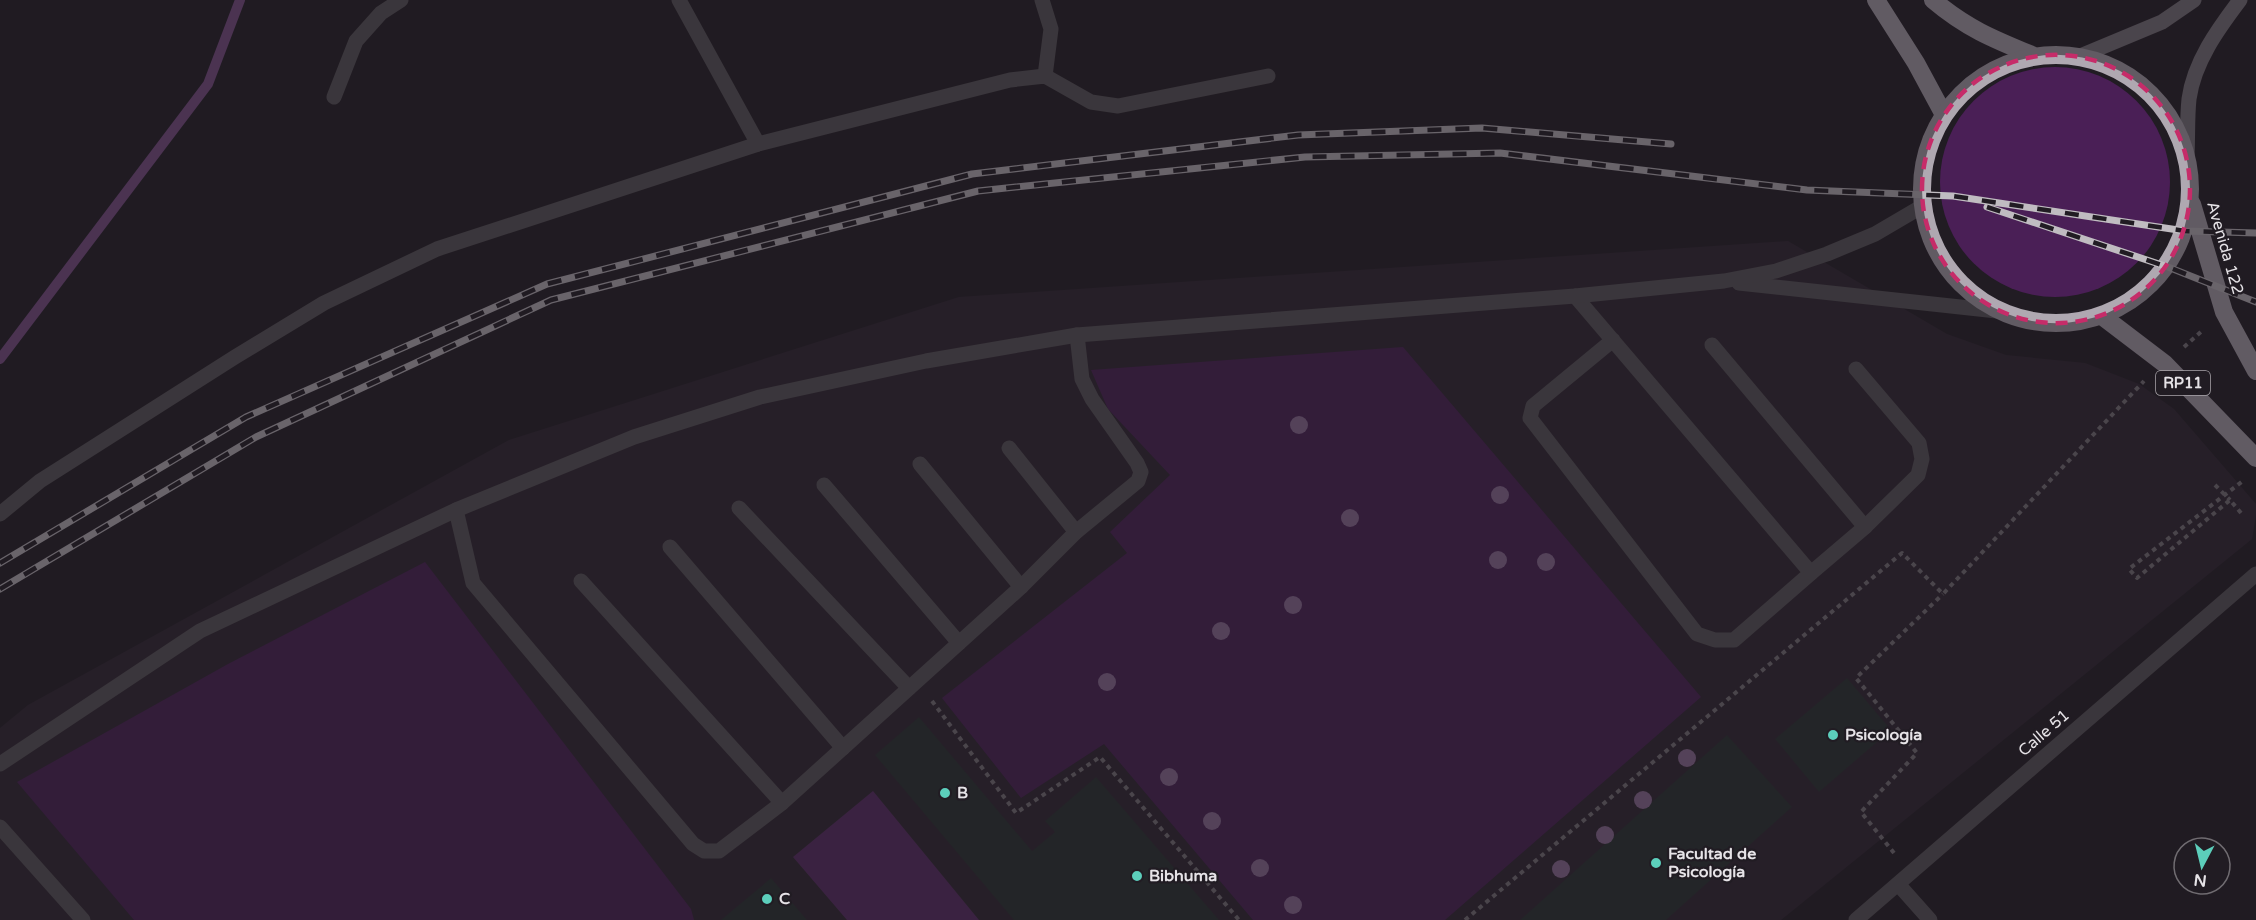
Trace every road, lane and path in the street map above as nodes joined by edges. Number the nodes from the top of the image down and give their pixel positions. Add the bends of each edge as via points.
1 (401, 0) edge
2 (679, 0) edge
3 (1042, 0) edge
4 (1876, 0) edge
5 (1933, 0) edge
6 (2194, 0) edge
7 (2240, 0) edge
8 (2032, 55) junction
9 (2078, 57) junction
10 (1045, 76) junction
11 (1268, 76) dead end
12 (334, 98) dead end
13 (1943, 113) junction
14 (758, 144) junction
15 (2187, 156) junction
16 (2191, 200) junction
17 (1921, 207) junction
18 (1724, 281) junction
19 (1575, 296) junction
20 (1997, 311) junction
21 (2224, 312) junction
22 (2102, 316) junction
23 (1077, 335) junction
24 (1613, 340) junction
25 (1712, 345) dead end
26 (2165, 364) junction
27 (1856, 369) dead end
28 (2256, 371) edge
29 (1009, 448) dead end
30 (2256, 458) edge
31 (920, 464) dead end
32 (2247, 477) dead end
33 (824, 485) dead end
34 (2215, 485) dead end
35 (2230, 500) junction
36 (739, 508) dead end
37 (456, 510) junction
38 (2241, 513) dead end
39 (0, 514) edge
40 (1865, 527) junction
41 (1076, 532) junction
42 (669, 548) dead end
43 (1811, 573) junction
44 (2256, 573) edge
45 (580, 581) dead end
46 (1021, 587) junction
47 (1943, 594) junction
48 (959, 643) junction
49 (909, 688) junction
50 (928, 697) dead end
51 (843, 748) junction
52 (0, 764) edge
53 (782, 803) junction
54 (0, 827) edge
55 (1913, 869) junction
56 (1898, 884) junction
57 (83, 920) edge
58 (1239, 920) edge
59 (1465, 920) edge
60 (1856, 920) edge
61 (1930, 920) edge

1 - 12 street via 381,13 356,41
2 - 14 street
3 - 10 street via 1051,29
4 - 13 highway
5 - 8 highway via 1984,36
6 - 9 main road via 2162,22
7 - 15 main road via 2221,24 2199,64 2189,98
8 - 9 highway
8 - 13 highway via 1997,66 1967,86
9 - 15 highway via 2127,74 2165,109
10 - 11 street via 1091,102 1118,106
10 - 14 street via 1010,80
13 - 17 highway via 1921,167
14 - 39 street via 437,249 324,303 39,481
15 - 16 highway
16 - 21 highway, Avenida 122
16 - 22 highway via 2185,231 2168,267 2142,296
17 - 18 street via 1875,234 1827,254 1776,271
17 - 20 highway via 1932,246 1955,279
18 - 19 street
18 - 20 street
19 - 23 street
19 - 24 street
20 - 22 highway via 2049,324
21 - 26 path
21 - 28 highway, Avenida 122
22 - 26 highway, RP11
23 - 37 street via 926,361 760,397 634,437
23 - 41 street via 1082,380 1141,472 1138,481
24 - 43 street
24 - 43 street via 1533,406 1530,418 1697,634 1715,640 1734,640
25 - 40 street
26 - 30 highway, RP11
26 - 47 path via 2139,384
27 - 40 street via 1919,443 1922,459 1917,475
29 - 41 street
31 - 46 street
32 - 35 path via 2129,569 2137,578
33 - 48 street
34 - 35 path
35 - 38 path
36 - 49 street
37 - 52 street via 200,631
37 - 53 street via 473,584 693,844 719,851
40 - 43 street
41 - 46 street
42 - 51 street
44 - 55 street, Calle 51
45 - 53 street
46 - 48 street
47 - 55 path via 1856,678 1917,753 1861,812 1892,852
47 - 59 path via 1902,553
48 - 49 street
49 - 51 street
50 - 58 path via 1016,813 1100,757
51 - 53 street
54 - 57 street
55 - 56 street, Calle 51
56 - 60 street, Calle 51
56 - 61 street

